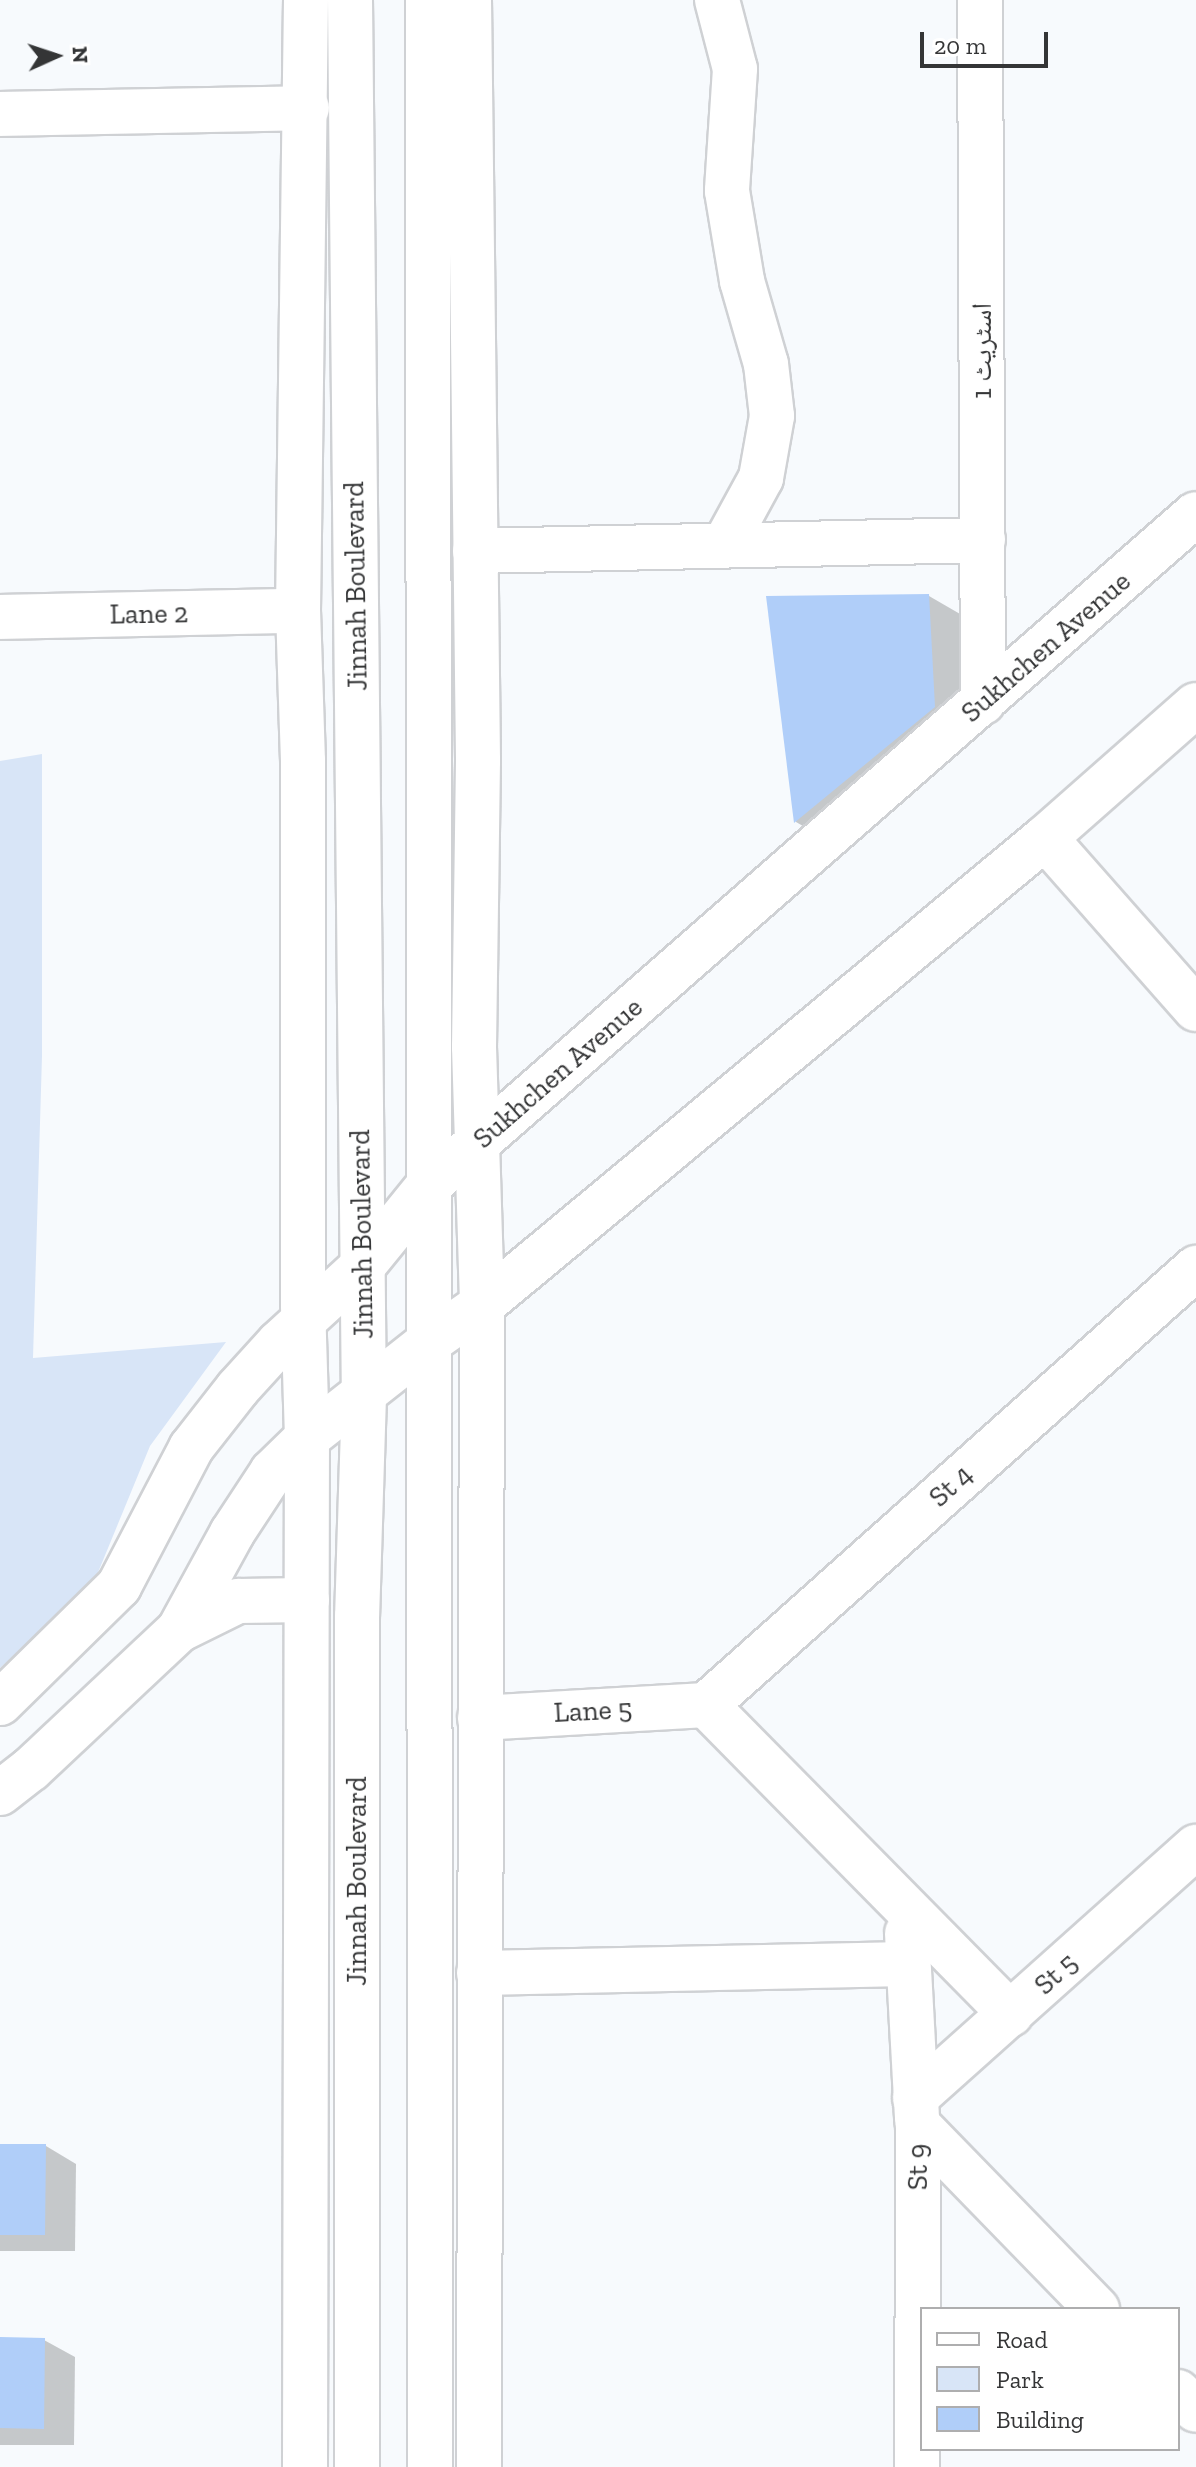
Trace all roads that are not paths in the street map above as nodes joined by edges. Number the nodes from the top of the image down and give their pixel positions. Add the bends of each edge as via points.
1 (306, 0) edge
2 (350, 0) edge
3 (428, 0) edge
4 (469, 0) edge
5 (717, 0) edge
6 (980, 0) edge
7 (307, 108) junction
8 (0, 114) edge
9 (1196, 514) edge
10 (983, 540) junction
11 (724, 546) junction
12 (475, 551) junction
13 (298, 611) junction
14 (0, 617) edge
15 (983, 702) junction
16 (1196, 705) edge
17 (303, 761) junction
18 (478, 761) junction
19 (428, 763) junction
20 (357, 769) junction
21 (1045, 838) junction
22 (1196, 1009) edge
23 (477, 1145) junction
24 (428, 1186) junction
25 (363, 1266) junction
26 (1196, 1268) edge
27 (482, 1305) junction
28 (305, 1321) junction
29 (429, 1342) junction
30 (364, 1396) junction
31 (307, 1438) junction
32 (307, 1600) junction
33 (179, 1630) junction
34 (0, 1703) edge
35 (706, 1705) junction
36 (480, 1718) junction
37 (0, 1793) edge
38 (1196, 1847) edge
39 (905, 1907) junction
40 (908, 1964) junction
41 (479, 1973) junction
42 (1011, 2014) junction
43 (916, 2111) junction
44 (1095, 2307) edge
45 (1180, 2394) edge
46 (1196, 2410) edge
47 (305, 2467) edge
48 (357, 2467) edge
49 (430, 2467) edge
50 (479, 2467) edge
51 (917, 2467) edge

1 - 7 street
2 - 20 street, Jinnah Boulevard
3 - 19 street
4 - 12 street
5 - 11 street via 735,69 727,191 742,281 766,364 772,416 761,478
6 - 10 street, اسٹریٹ 1
7 - 8 street
7 - 13 street
9 - 15 street, Sukhchen Avenue
10 - 11 street
10 - 15 street, اسٹریٹ 1
11 - 12 street
12 - 18 street
13 - 14 street, Lane 2
13 - 17 street
15 - 23 street, Sukhchen Avenue
16 - 21 street
17 - 20 street
17 - 28 street
18 - 19 street
18 - 23 street
19 - 24 street
20 - 25 street, Jinnah Boulevard
21 - 22 street
21 - 27 street
23 - 24 street, Sukhchen Avenue
23 - 27 street
24 - 25 street, Sukhchen Avenue
24 - 29 street
25 - 28 street, Sukhchen Avenue
25 - 30 street, Jinnah Boulevard
26 - 35 street, St 4
27 - 29 street
27 - 36 street
28 - 31 street
28 - 34 street, Sukhchen Avenue via 238,1388 191,1448 119,1586
29 - 30 street
29 - 49 street
30 - 31 street
30 - 48 street, Jinnah Boulevard via 357,1616
31 - 32 street
31 - 33 street via 272,1472
32 - 33 street via 238,1601
32 - 47 street
33 - 37 street
35 - 36 street, Lane 5
35 - 39 street
36 - 41 street
38 - 42 street, St 5
39 - 40 street
39 - 42 street
40 - 41 street
40 - 43 street
41 - 50 street
42 - 43 street, St 5
43 - 44 street, St 9
43 - 51 street, St 9
45 - 46 street

